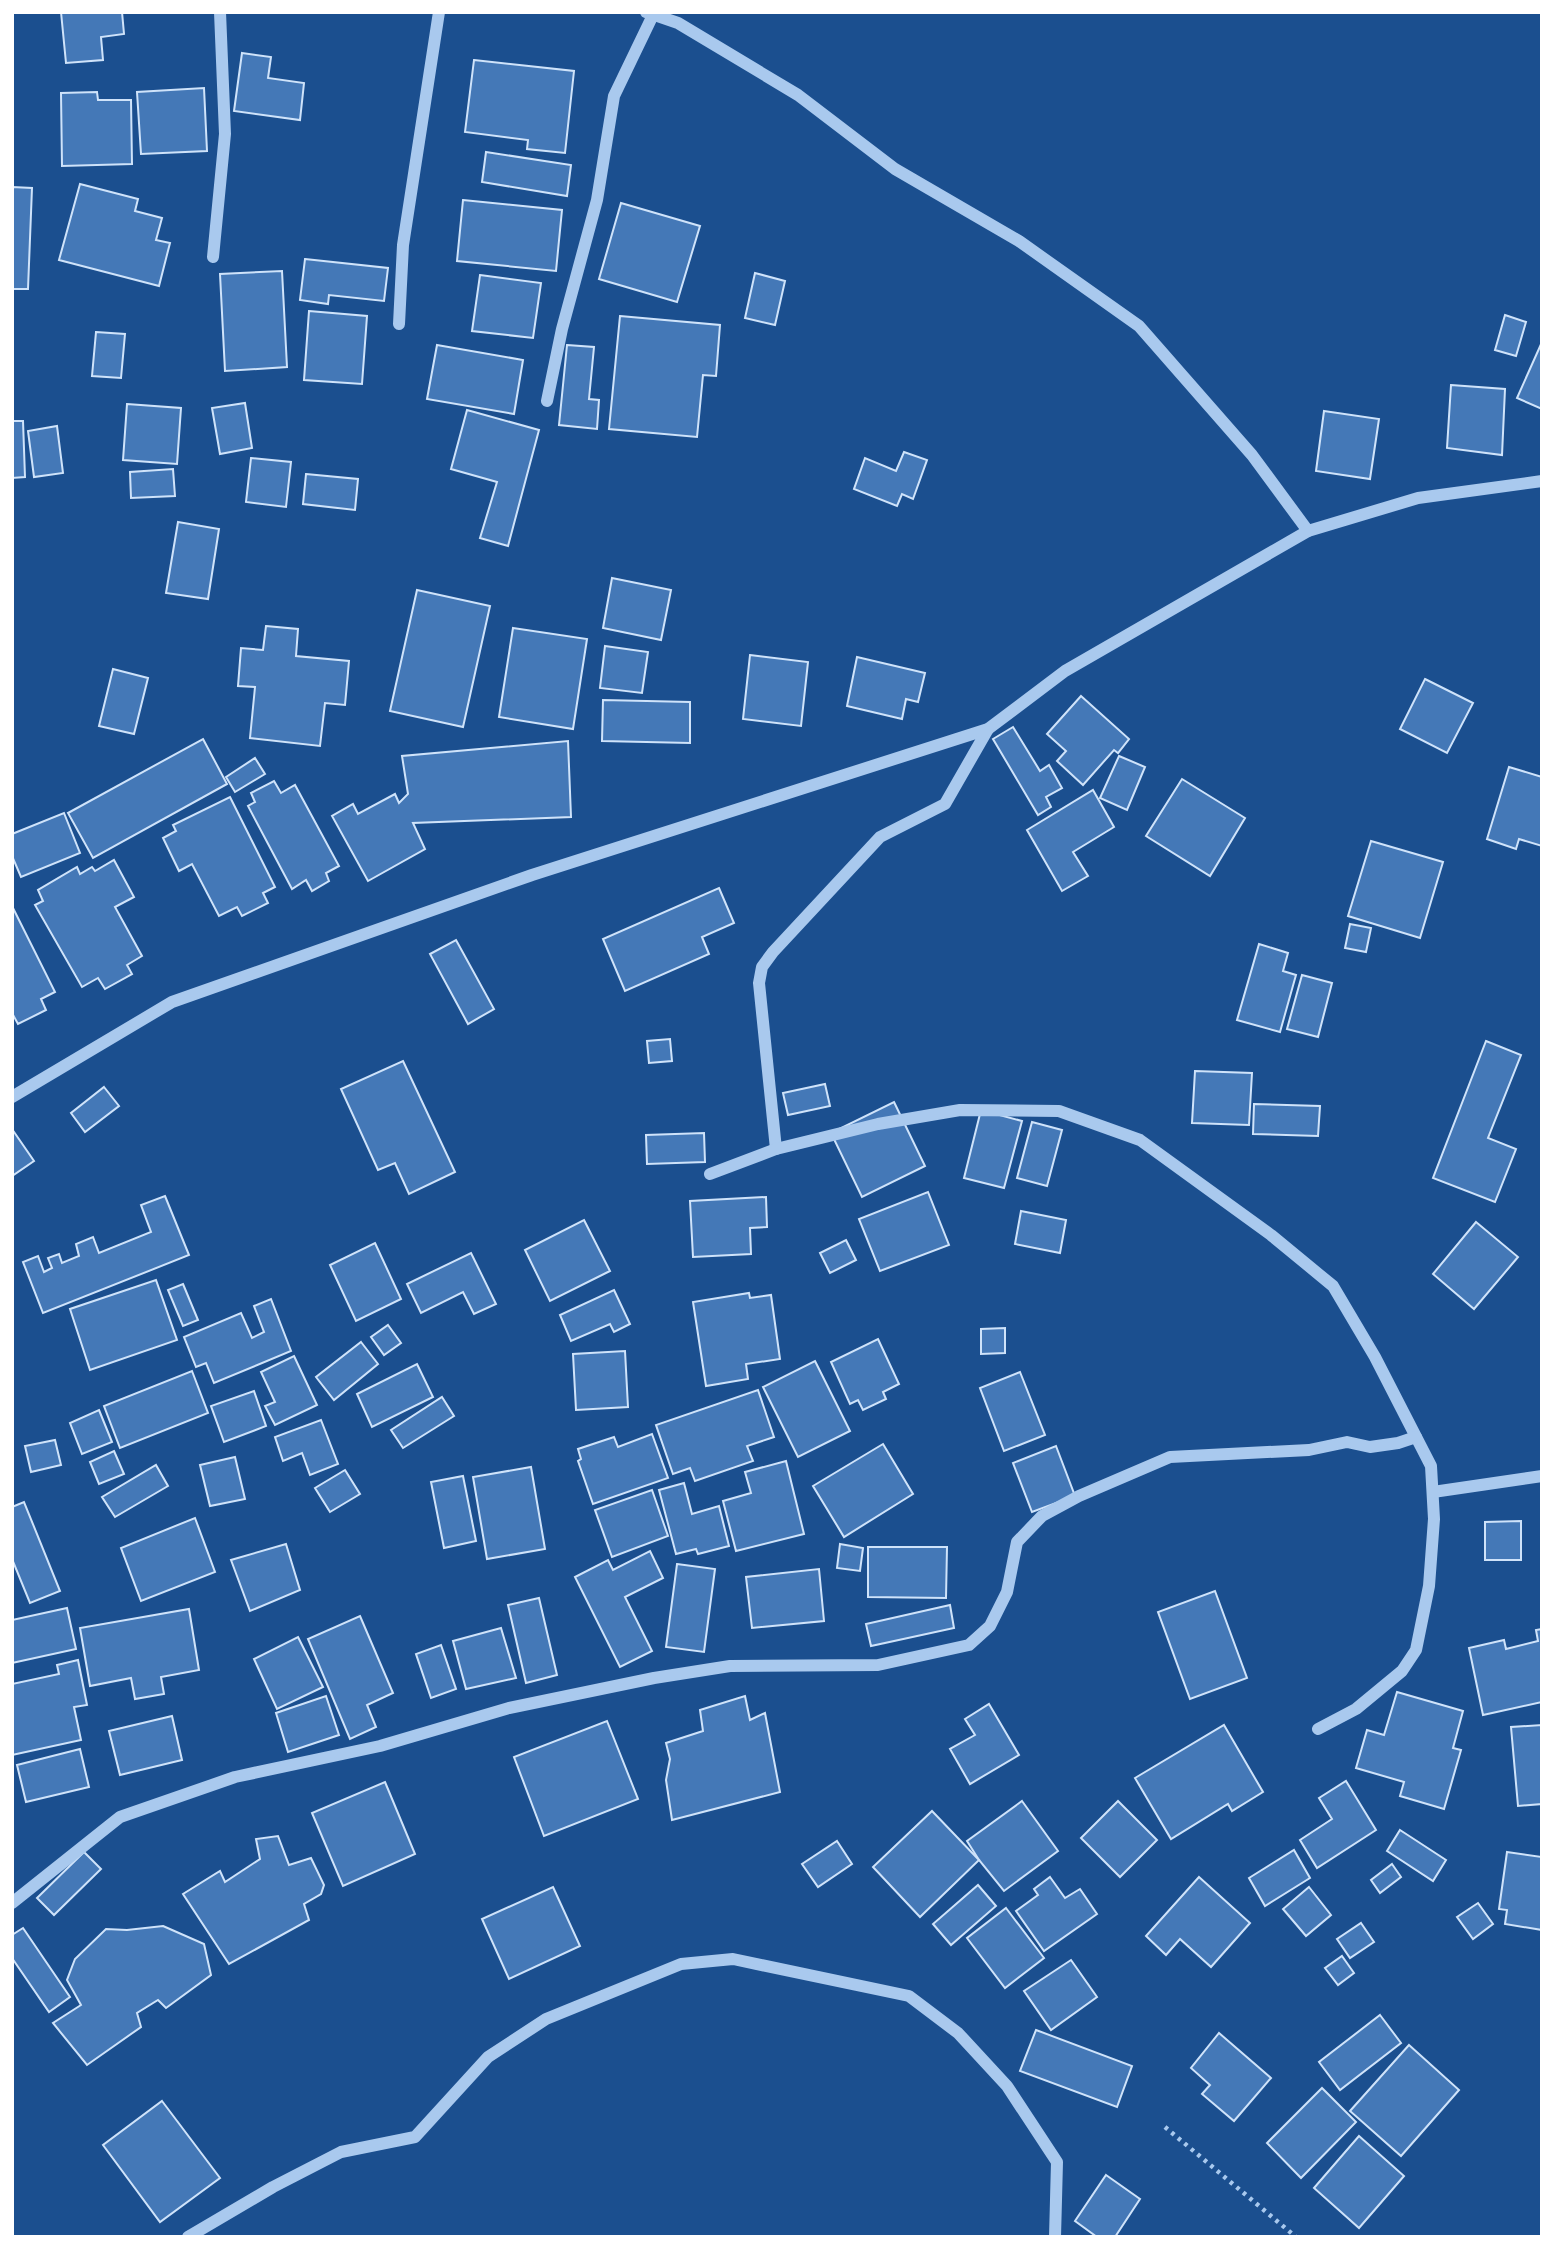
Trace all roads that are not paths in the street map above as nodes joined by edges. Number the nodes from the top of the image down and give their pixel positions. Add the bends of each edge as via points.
1 (220, 12) edge
2 (439, 12) edge
3 (650, 13) edge
4 (213, 257) dead end
5 (399, 324) dead end
6 (548, 401) dead end
7 (1542, 481) edge
8 (1308, 531) junction
9 (988, 729) junction
10 (12, 1097) edge
11 (776, 1149) junction
12 (710, 1174) dead end
13 (1416, 1437) junction
14 (1542, 1476) edge
15 (1433, 1492) junction
16 (1318, 1729) dead end
17 (12, 1903) edge
18 (188, 2237) edge
19 (1055, 2237) edge

1 - 4 street via 225,134
2 - 5 street via 403,245
3 - 6 street via 614,96 597,200
3 - 8 street via 678,23 798,95 895,169 1019,241 1139,326 1252,455
7 - 8 street via 1418,498
8 - 9 street via 1065,671
9 - 10 street via 532,875 172,1002
9 - 11 street via 945,804 880,836 762,967 759,984
11 - 12 street
11 - 13 street via 960,1110 1059,1111 1140,1140 1271,1234 1332,1286
13 - 15 street via 1431,1466
13 - 17 street via 1370,1447 1347,1442 1309,1450 1170,1457 1042,1516 1017,1542 1007,1592 990,1626 969,1645 878,1665 730,1666 654,1678 509,1708 380,1746 235,1777 120,1818
14 - 15 street
15 - 16 street via 1429,1586 1416,1650 1402,1671 1356,1709
18 - 19 street via 341,2152 415,2137 488,2057 546,2019 681,1964 733,1959 909,1996 958,2033 1007,2086 1057,2162

